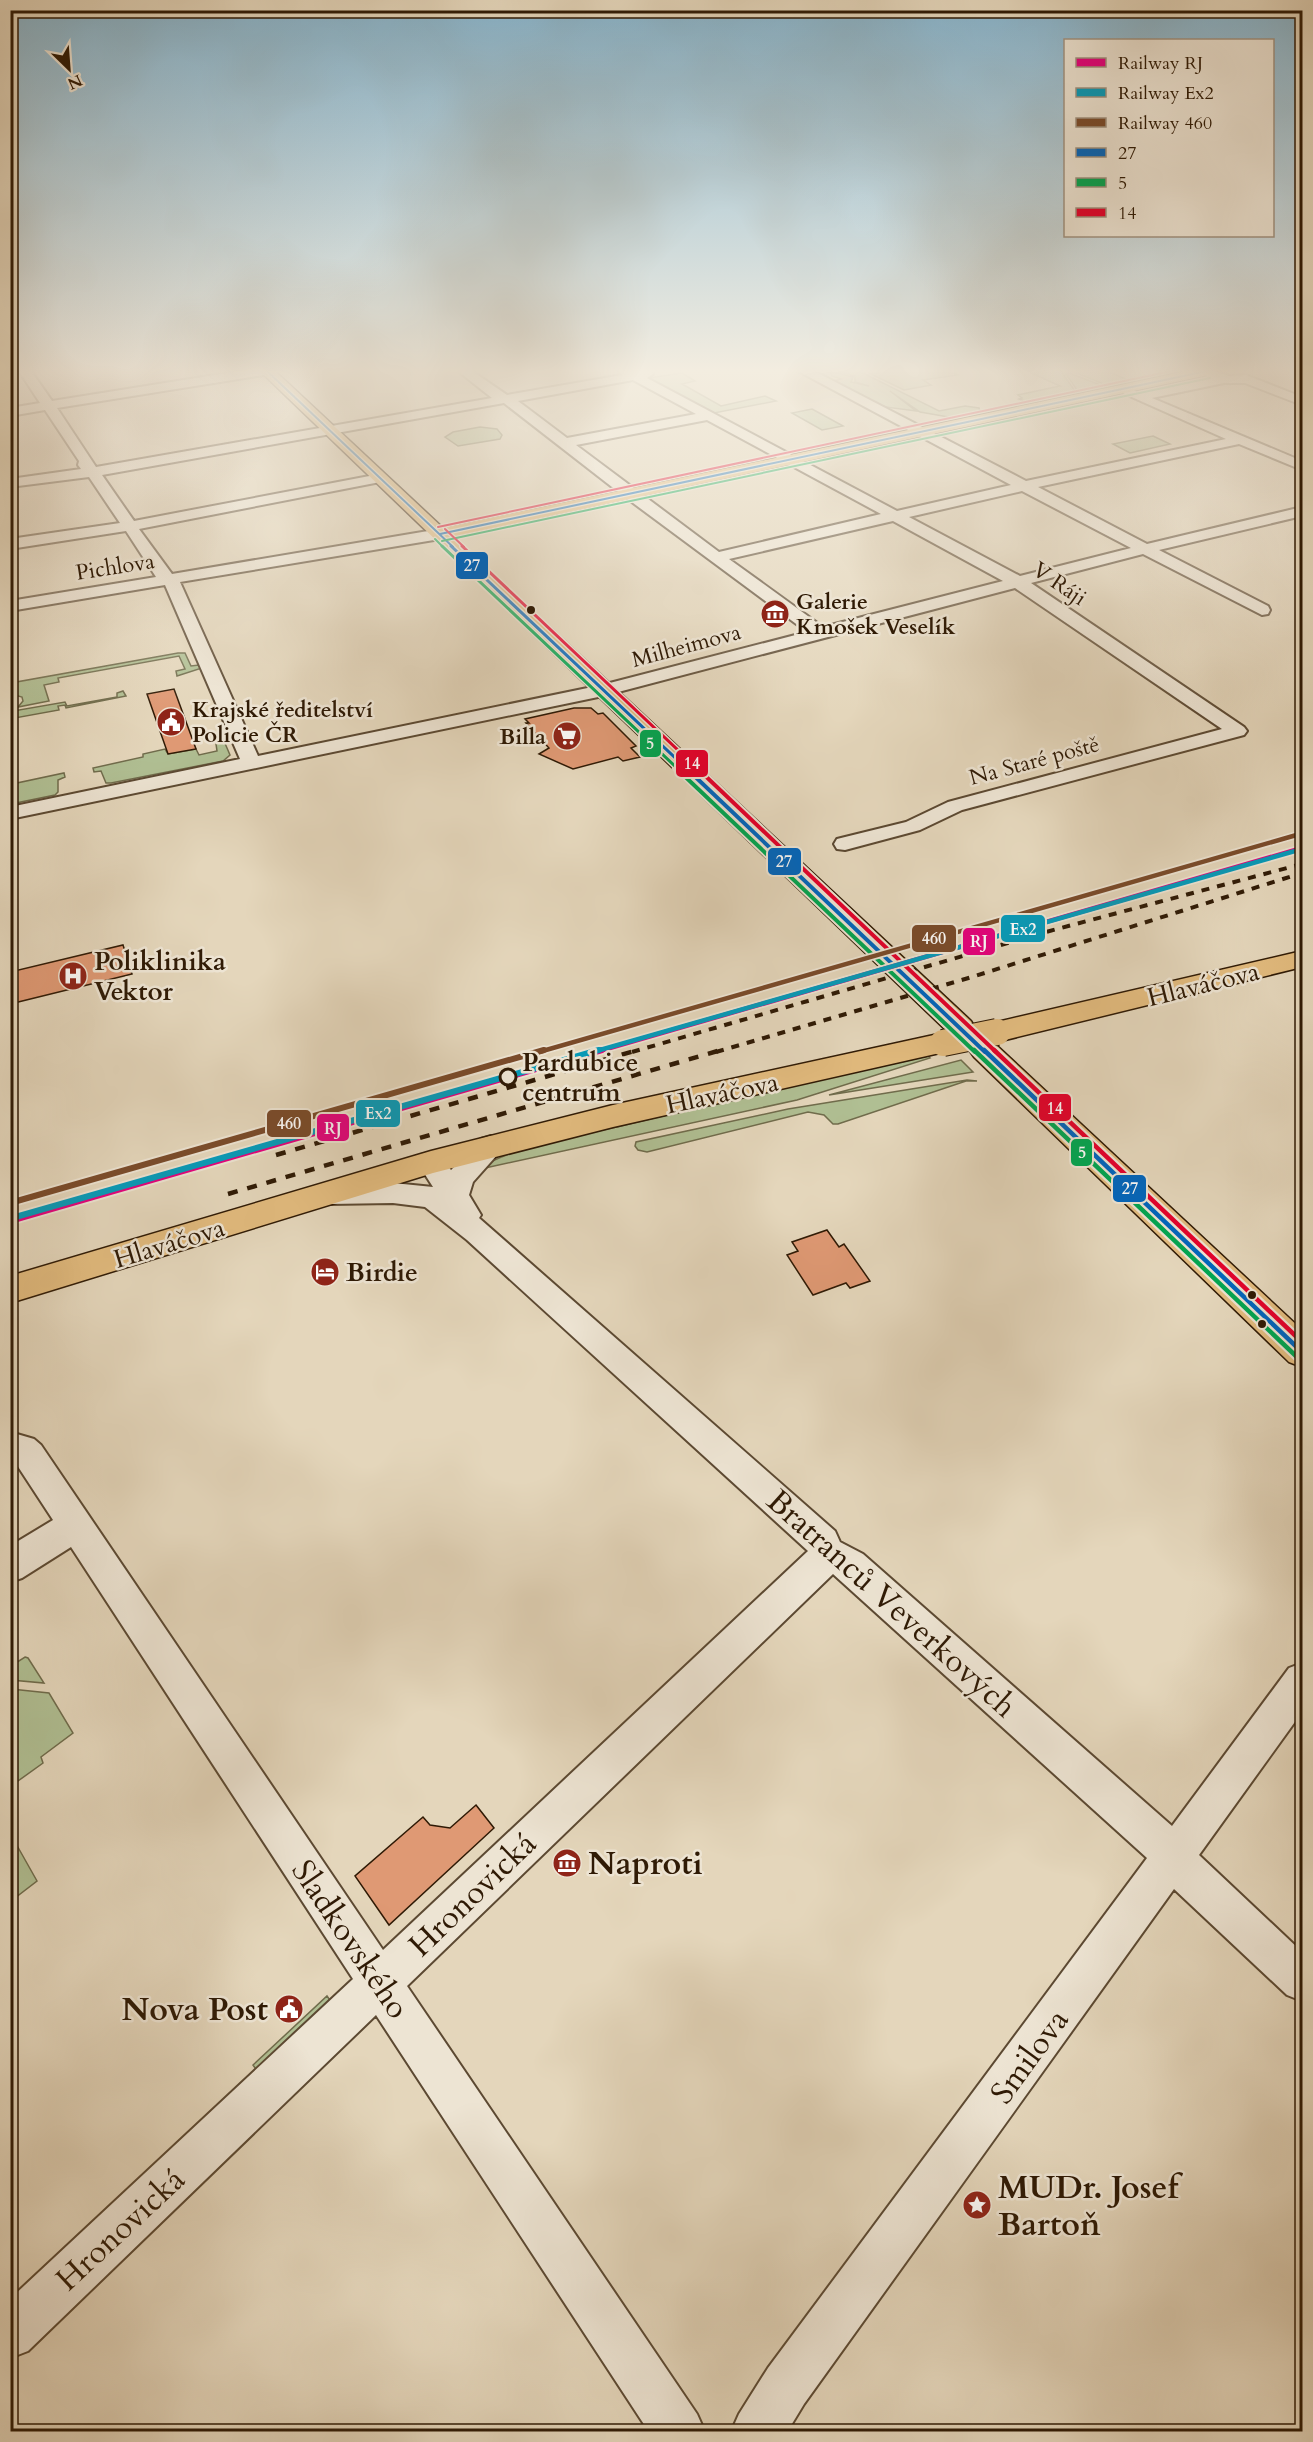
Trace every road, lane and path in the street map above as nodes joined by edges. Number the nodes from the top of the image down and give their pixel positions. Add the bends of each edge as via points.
1 (101, 485) edge
2 (344, 485) edge
3 (387, 485) edge
4 (619, 485) edge
5 (674, 485) edge
6 (838, 485) edge
7 (1029, 485) edge
8 (1024, 486) junction
9 (631, 494) junction
10 (1302, 512) edge
11 (895, 516) junction
12 (130, 526) junction
13 (440, 534) junction
14 (10, 544) edge
15 (1144, 549) junction
16 (716, 557) junction
17 (169, 580) junction
18 (1018, 582) junction
19 (10, 606) edge
20 (1262, 610) dead end
21 (820, 633) junction
22 (603, 690) junction
23 (1237, 731) joint
24 (251, 763) junction
25 (10, 813) edge
26 (845, 844) dead end
27 (1302, 959) edge
28 (971, 1038) junction
29 (490, 1146) junction
30 (431, 1162) junction
31 (327, 1194) junction
32 (443, 1196) junction
33 (10, 1290) edge
34 (1302, 1352) edge
35 (16, 1447) edge
36 (75, 1525) junction
37 (826, 1552) junction
38 (10, 1566) edge
39 (1302, 1681) edge
40 (1174, 1857) junction
41 (1302, 1980) edge
42 (380, 1982) junction
43 (10, 2332) edge
44 (679, 2432) edge
45 (758, 2432) edge

1 - 12 street
2 - 12 street
3 - 13 main road
4 - 9 street
5 - 9 main road
6 - 11 street, V Ráji
7 - 8 street
8 - 11 street
8 - 15 street
9 - 13 main road
9 - 16 street
10 - 15 street, Milheimova
11 - 16 street
11 - 18 street, V Ráji
12 - 14 street
12 - 17 street
13 - 17 street, Pichlova
13 - 22 main road
15 - 18 street, Milheimova
15 - 20 street
16 - 21 street
17 - 19 street, Pichlova
17 - 24 street
18 - 21 street, Milheimova
18 - 23 street, V Ráji
21 - 22 street, Milheimova
22 - 24 street, Milheimova
22 - 28 main road
23 - 26 street, Na Staré poště via 954,806 913,826
24 - 25 street, Milheimova
27 - 28 main road, Hlaváčova
28 - 29 main road, Hlaváčova
28 - 34 main road
29 - 30 main road, Hlaváčova
29 - 32 street
30 - 31 main road, Hlaváčova
30 - 32 street
31 - 32 street, Hlaváčova
31 - 33 main road, Hlaváčova
32 - 37 street, Bratranců Veverkových via 477,1232 823,1542
35 - 36 street, Sladkovského via 29,1455
36 - 38 street
36 - 42 street, Sladkovského
37 - 40 street, Bratranců Veverkových via 851,1566
37 - 42 street, Hronovická via 805,1579
39 - 40 street, Smilova
40 - 41 street, Bratranců Veverkových via 1205,1892
40 - 45 street, Smilova via 786,2386
42 - 43 street, Hronovická
42 - 44 street, Sladkovského

